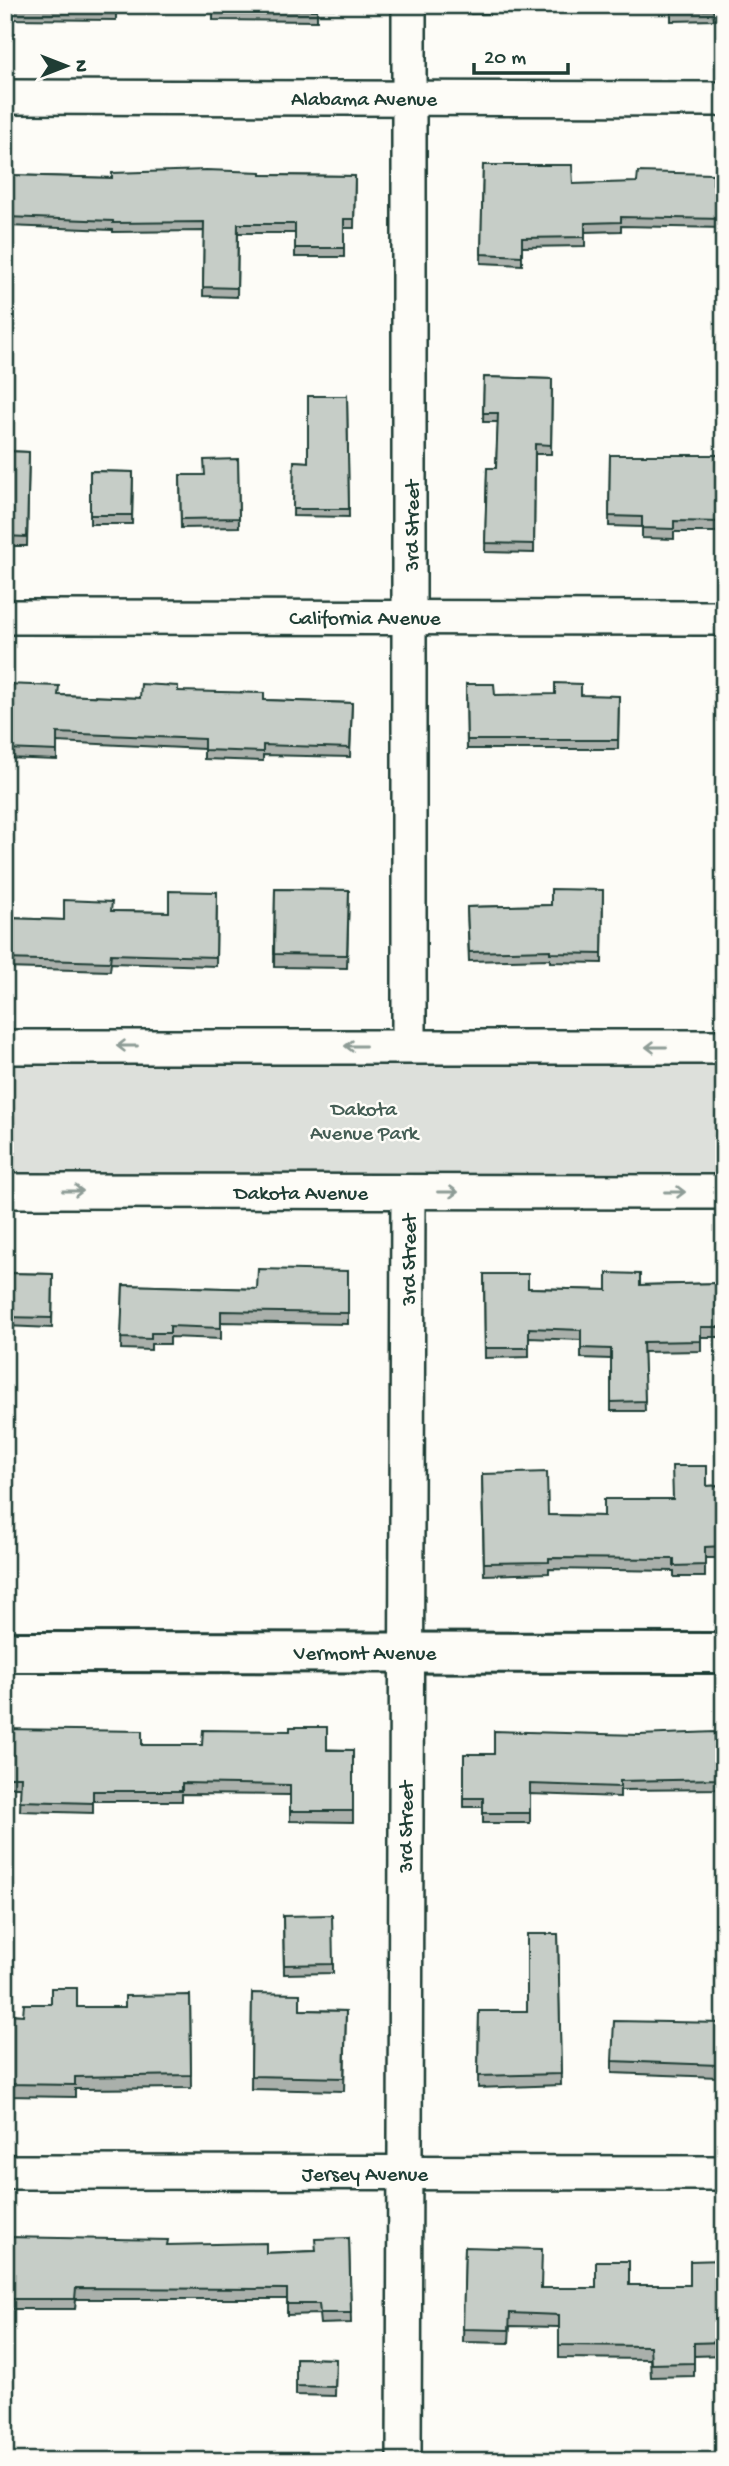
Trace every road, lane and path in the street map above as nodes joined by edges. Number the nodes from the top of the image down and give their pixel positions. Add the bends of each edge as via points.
1 (410, 5) edge
2 (5, 97) edge
3 (409, 98) junction
4 (724, 99) edge
5 (5, 617) edge
6 (411, 618) junction
7 (724, 618) edge
8 (5, 1046) edge
9 (409, 1046) junction
10 (724, 1047) edge
11 (5, 1191) edge
12 (408, 1192) junction
13 (724, 1192) edge
14 (5, 1652) edge
15 (406, 1652) junction
16 (724, 1653) edge
17 (5, 2172) edge
18 (404, 2173) junction
19 (724, 2173) edge
20 (404, 2461) edge

1 - 3 street, 3rd Street
2 - 3 street, Alabama Avenue
3 - 4 street, Alabama Avenue
3 - 6 street, 3rd Street
5 - 6 street, California Avenue
6 - 7 street, California Avenue
6 - 9 street, 3rd Street
9 -> 8 street
10 -> 9 street
11 -> 12 street, Dakota Avenue
12 -> 13 street, Dakota Avenue
12 - 15 street, 3rd Street
14 - 15 street, Vermont Avenue
15 - 16 street, Vermont Avenue
15 - 18 street, 3rd Street
17 - 18 street, Jersey Avenue
18 - 19 street, Jersey Avenue
18 - 20 street, 3rd Street

